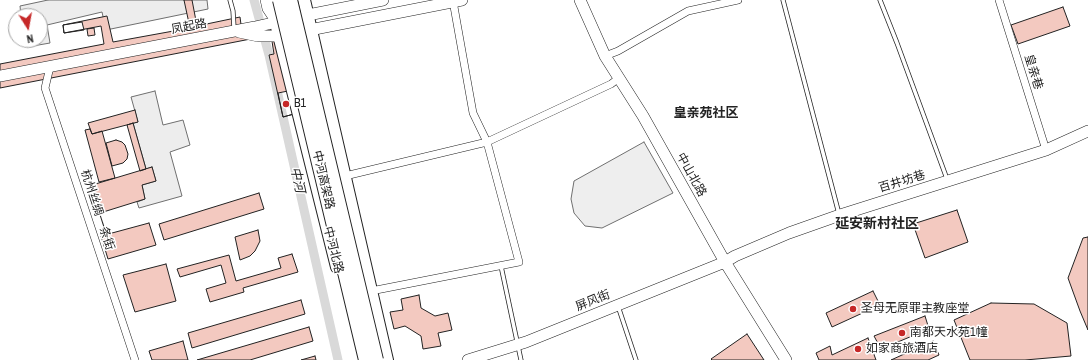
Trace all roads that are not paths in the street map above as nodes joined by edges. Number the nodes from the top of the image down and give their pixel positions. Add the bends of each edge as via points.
1 (230, 0) edge
2 (264, 0) edge
3 (272, 0) edge
4 (280, 0) edge
5 (290, 0) edge
6 (304, 0) edge
7 (383, 0) edge
8 (580, 0) edge
9 (738, 0) edge
10 (783, 0) edge
11 (880, 0) edge
12 (999, 0) edge
13 (457, 1) edge
14 (308, 15) junction
15 (264, 28) junction
16 (312, 30) junction
17 (234, 31) junction
18 (274, 36) junction
19 (605, 56) junction
20 (50, 67) junction
21 (0, 76) edge
22 (619, 78) junction
23 (1088, 131) edge
24 (487, 142) junction
25 (1046, 150) junction
26 (345, 176) junction
27 (948, 182) junction
28 (840, 215) junction
29 (725, 262) junction
30 (501, 266) junction
31 (371, 291) junction
32 (618, 305) junction
33 (517, 345) junction
34 (135, 360) edge
35 (360, 360) edge
36 (366, 360) edge
37 (376, 360) edge
38 (387, 360) edge
39 (468, 360) edge
40 (521, 360) edge
41 (636, 360) edge
42 (786, 360) edge

1 - 17 lane
2 - 15 street
3 - 15 main road, 中河北路
4 - 36 highway, 中河高架路, bridge
5 - 37 highway, 中河高架路, bridge
6 - 14 main road
7 - 14 main road, 凤起路
8 - 19 main road, 中山北路
9 - 19 street via 688,11
10 - 28 lane
11 - 27 lane
12 - 25 street, 皇亲巷
13 - 16 main road
13 - 24 street via 473,113
14 - 15 main road, 凤起路
14 - 16 main road
15 - 17 main road, 凤起路
15 - 18 main road, 中河北路
15 - 18 main road
16 - 18 main road
16 - 26 main road
17 - 20 main road, 凤起路
18 - 35 main road, 中河北路
19 - 22 main road, 中山北路
20 - 21 main road, 凤起路
20 - 34 street, 杭州丝绸一条街 via 45,88
22 - 24 street
22 - 29 main road, 中山北路
23 - 25 main road, 百井坊巷
24 - 26 street
24 - 30 street via 519,262
25 - 27 main road, 百井坊巷
26 - 31 main road
27 - 28 main road, 百井坊巷
28 - 29 main road, 百井坊巷 via 789,233
29 - 32 main road, 屏风街
29 - 42 main road, 中山北路
30 - 31 street
30 - 33 lane
31 - 38 main road
32 - 33 main road, 屏风街
32 - 41 lane
33 - 39 main road, 屏风街
33 - 40 lane

